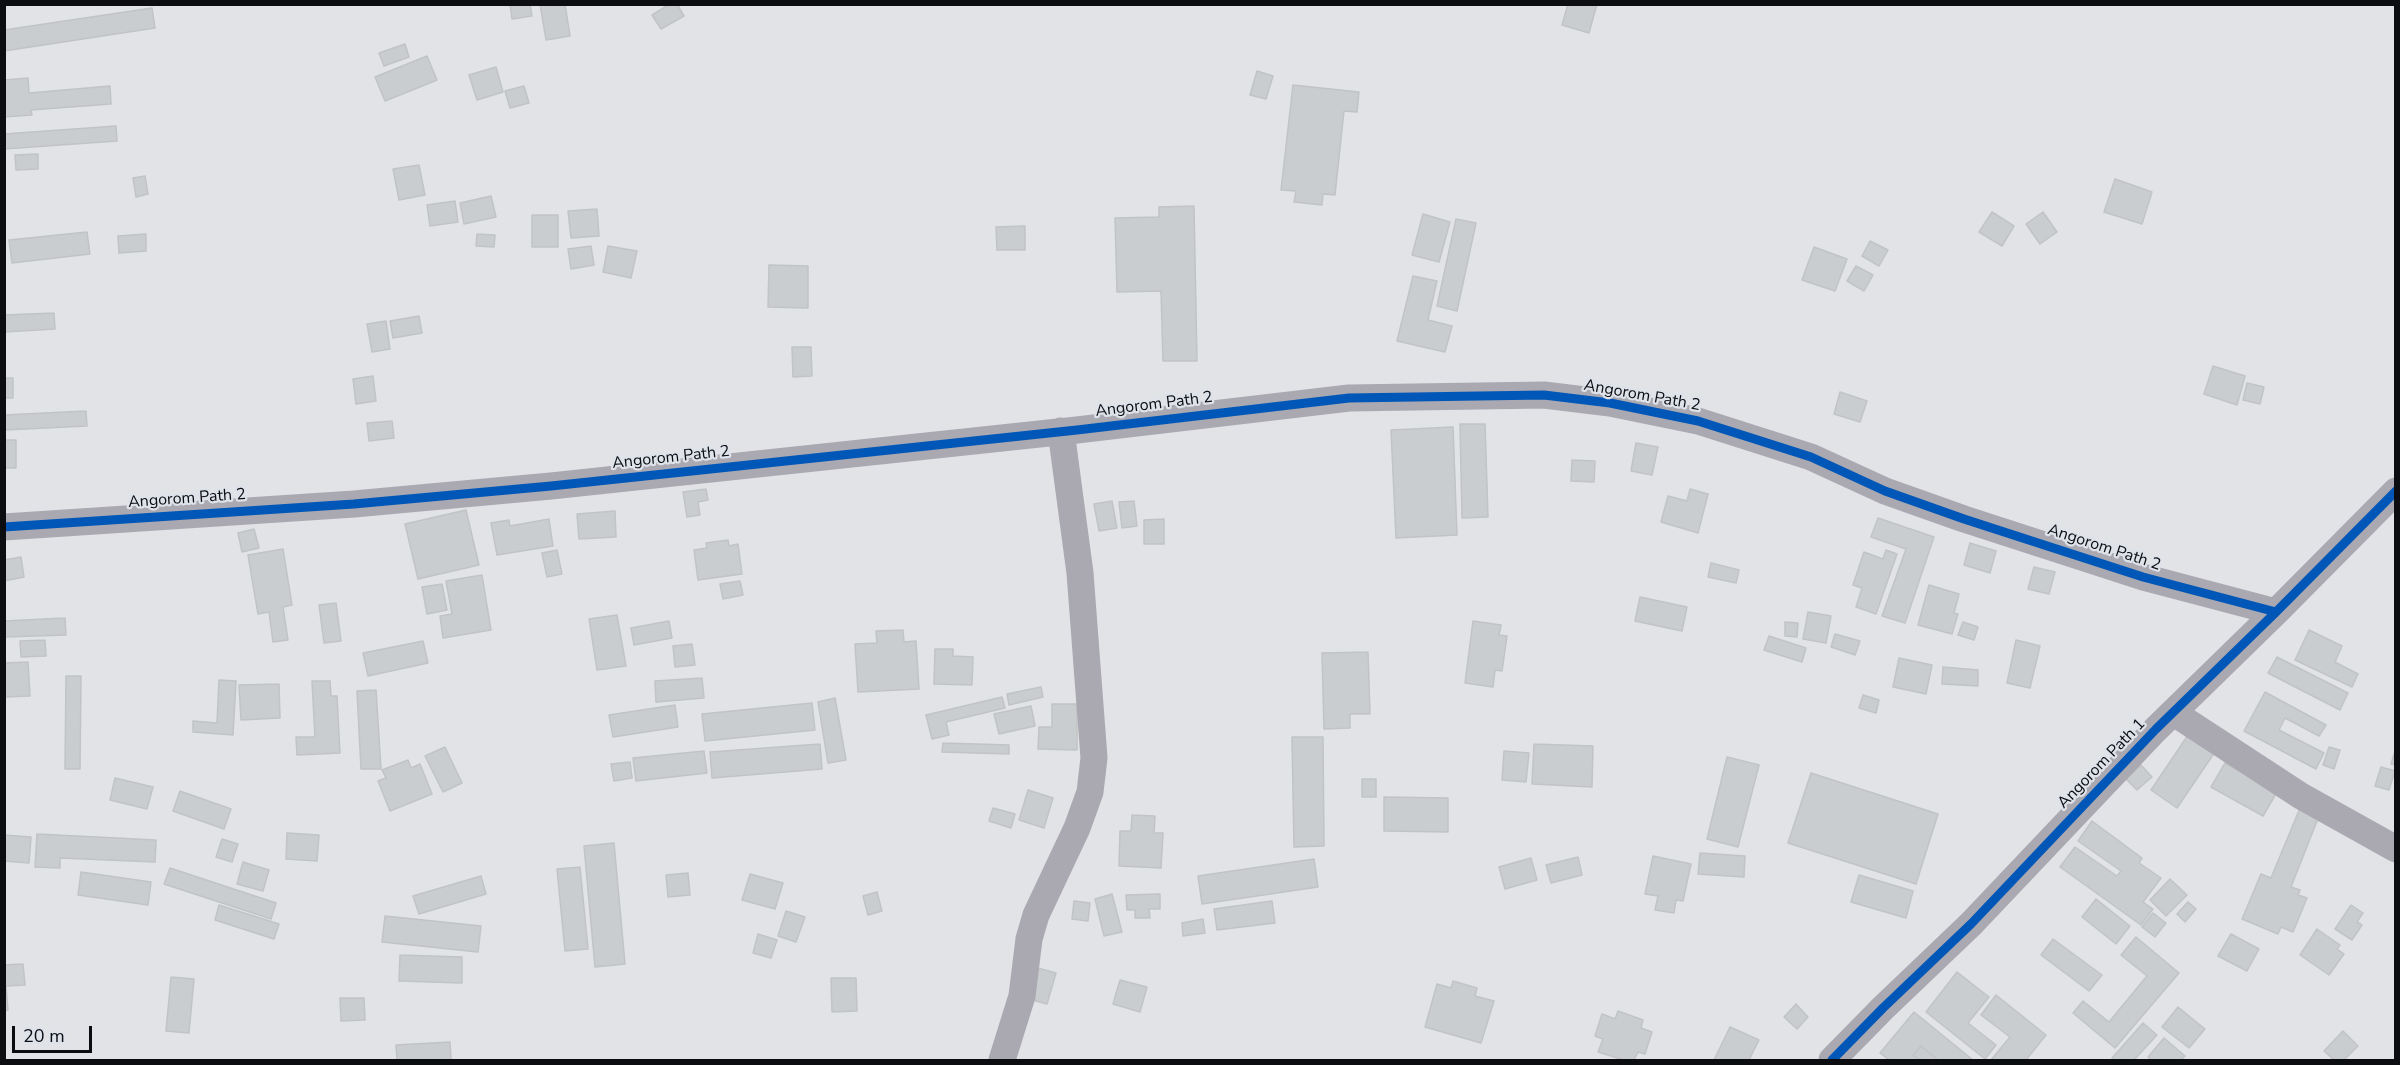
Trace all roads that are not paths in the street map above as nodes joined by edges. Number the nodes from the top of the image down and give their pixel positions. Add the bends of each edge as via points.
1 (1061, 431) junction
2 (2396, 491) edge
3 (4, 526) edge
4 (2277, 612) junction
5 (2174, 713) junction
6 (2396, 849) edge
7 (1002, 1060) edge
8 (1833, 1060) edge

1 - 3 street, Angorom Path 2 via 493,492
1 - 4 street, Angorom Path 2 via 1349,398 1544,395 1610,403 1698,421 1760,439 1964,519 2143,577
1 - 7 street via 1080,573 1094,758 1090,792 1077,828 1036,915 1022,996
2 - 4 street, Angorom Path 1
4 - 5 street, Angorom Path 1
5 - 6 street via 2301,796
5 - 8 street, Angorom Path 1 via 1971,924

